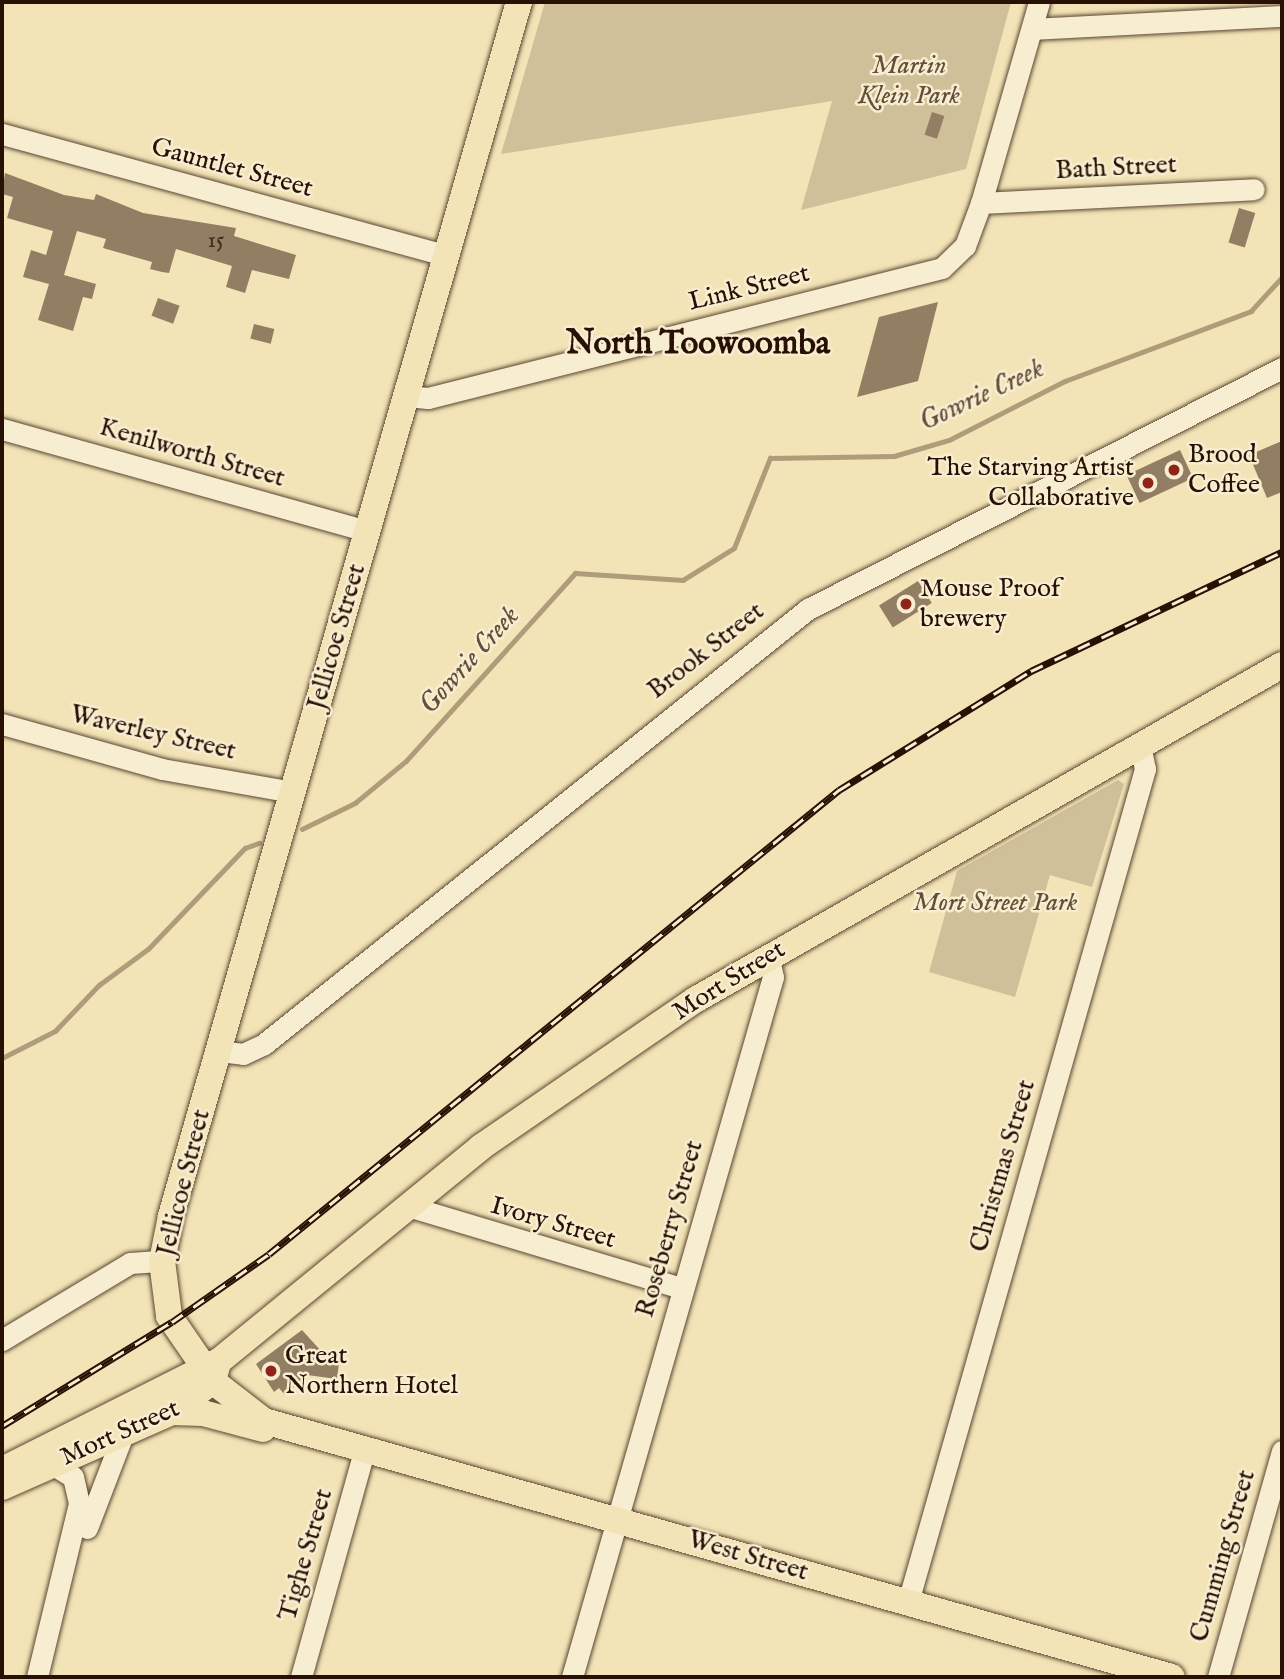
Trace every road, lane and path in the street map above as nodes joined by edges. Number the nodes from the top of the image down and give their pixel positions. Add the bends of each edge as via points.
1 (519, 2) edge
2 (1039, 2) edge
3 (1282, 16) edge
4 (1032, 29) junction
5 (2, 134) edge
6 (1254, 189) dead end
7 (981, 203) junction
8 (447, 256) junction
9 (1282, 368) edge
10 (406, 396) junction
11 (2, 429) edge
12 (368, 531) junction
13 (1282, 665) edge
14 (2, 724) edge
15 (1140, 745) junction
16 (290, 800) junction
17 (768, 956) junction
18 (219, 1051) junction
19 (411, 1207) junction
20 (162, 1268) junction
21 (681, 1288) junction
22 (2, 1340) edge
23 (211, 1369) junction
24 (172, 1412) junction
25 (296, 1430) junction
26 (323, 1436) junction
27 (122, 1437) junction
28 (365, 1448) junction
29 (1282, 1451) edge
30 (51, 1464) junction
31 (2, 1470) edge
32 (2, 1487) edge
33 (616, 1519) junction
34 (62, 1588) junction
35 (908, 1602) junction
36 (37, 1677) edge
37 (300, 1677) edge
38 (572, 1677) edge
39 (1172, 1677) edge
40 (1218, 1677) edge

1 - 8 main road, Jellicoe Street
2 - 4 street
3 - 4 street
4 - 7 street
5 - 8 street, Gauntlet Street
6 - 7 street, Bath Street
7 - 10 street, Link Street via 965,246 942,268 428,398
8 - 10 main road, Jellicoe Street
9 - 18 street, Brook Street via 808,609 264,1044 235,1055
10 - 12 main road, Jellicoe Street
11 - 12 street, Kenilworth Street
12 - 16 main road, Jellicoe Street
13 - 15 main road, Mort Street
14 - 16 street, Waverley Street
15 - 17 main road, Mort Street
15 - 35 street, Christmas Street via 1145,769
16 - 18 main road, Jellicoe Street
17 - 19 main road, Mort Street via 481,1147
17 - 21 street, Roseberry Street via 773,977
18 - 20 main road, Jellicoe Street
19 - 21 street, Ivory Street
19 - 23 main road, Mort Street
20 - 22 street via 130,1263
20 - 23 main road, Jellicoe Street
21 - 33 street, Roseberry Street
23 - 24 main road, Mort Street
23 - 25 main road, West Street via 264,1421
23 - 26 main road, West Street
23 - 31 main road, Mort Street
24 - 25 main road
24 - 27 main road, Mort Street
25 - 26 main road, West Street
26 - 28 main road, West Street
27 - 30 main road, Mort Street
27 - 34 street
28 - 33 main road, West Street
28 - 37 street, Tighe Street
29 - 40 street, Cumming Street
30 - 32 main road, Mort Street
30 - 34 street via 74,1477 79,1503
33 - 35 main road, West Street
33 - 38 street, Roseberry Street
34 - 36 street
35 - 39 main road, West Street

